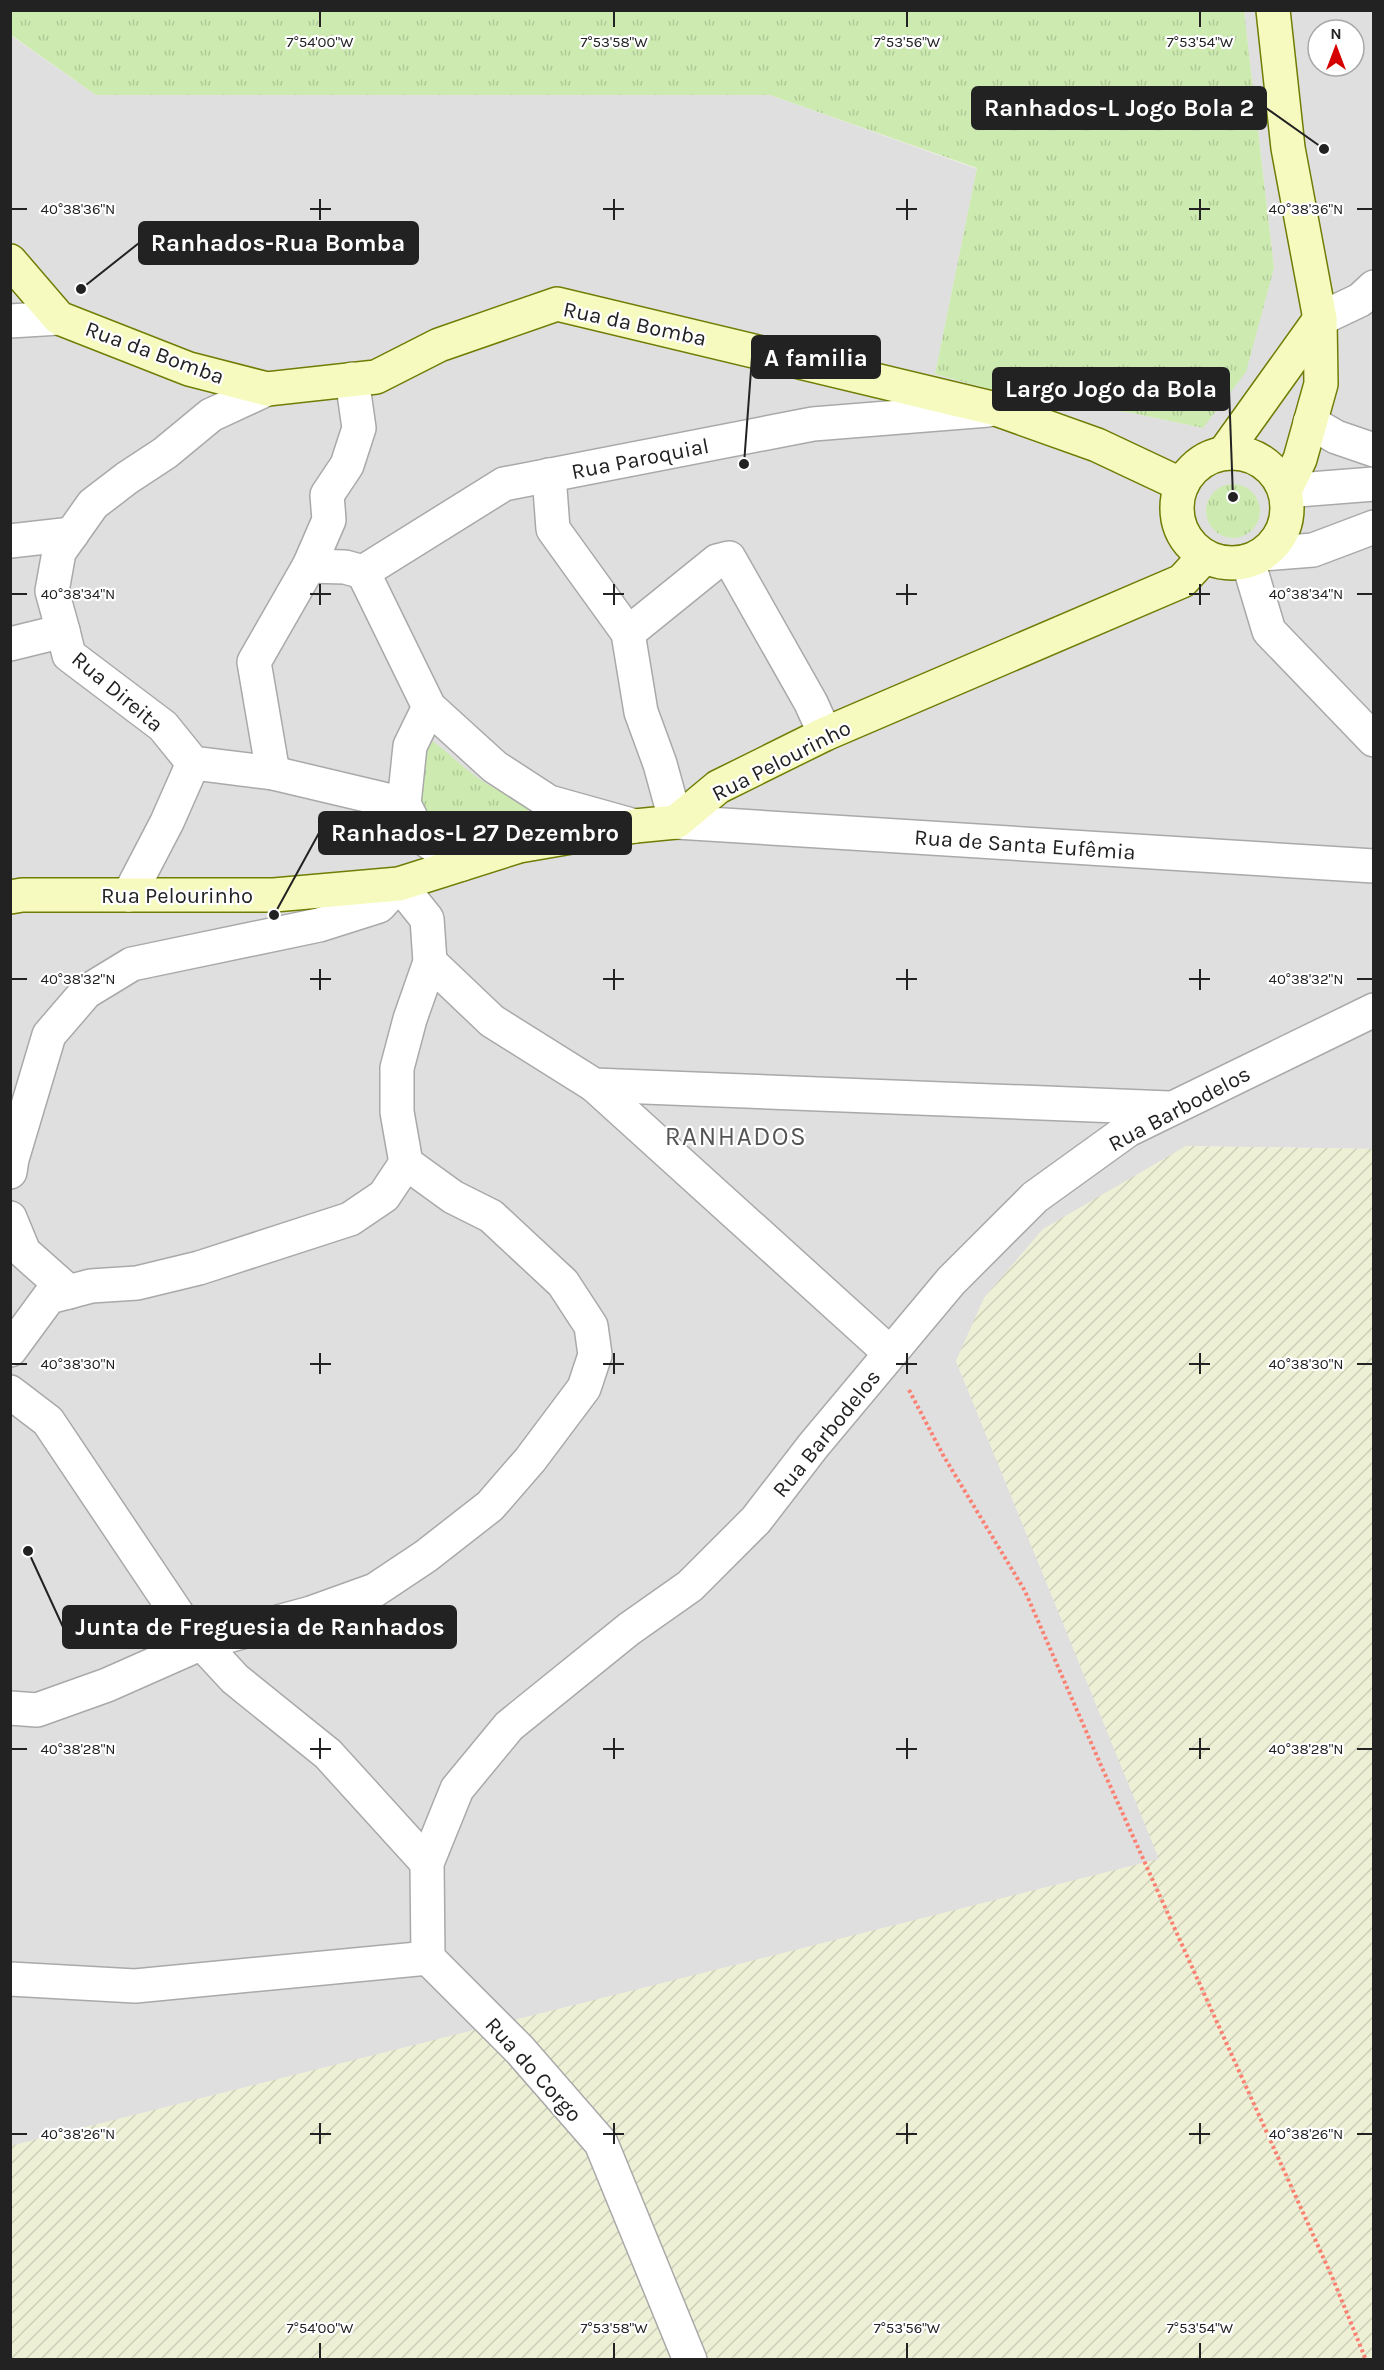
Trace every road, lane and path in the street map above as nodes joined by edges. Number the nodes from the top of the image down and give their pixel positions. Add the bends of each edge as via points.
1 (1273, 10) edge
2 (10, 261) edge
3 (1374, 286) edge
4 (59, 318) junction
5 (1320, 319) junction
6 (10, 321) edge
7 (352, 379) junction
8 (267, 389) junction
9 (996, 409) junction
10 (1310, 422) junction
11 (1374, 450) edge
12 (1224, 453) junction
13 (549, 475) junction
14 (1182, 484) junction
15 (1374, 484) edge
16 (1285, 491) junction
17 (1374, 527) edge
18 (72, 534) junction
19 (10, 541) edge
20 (1204, 556) junction
21 (1255, 558) junction
22 (309, 566) junction
23 (363, 572) junction
24 (63, 631) junction
25 (627, 633) junction
26 (10, 644) edge
27 (429, 707) junction
28 (825, 734) junction
29 (1374, 740) edge
30 (193, 763) junction
31 (273, 773) junction
32 (404, 804) junction
33 (676, 822) junction
34 (635, 826) junction
35 (462, 864) junction
36 (1374, 866) edge
37 (399, 884) junction
38 (129, 895) junction
39 (10, 897) edge
40 (430, 962) junction
41 (1374, 1010) edge
42 (594, 1085) junction
43 (1171, 1108) junction
44 (14, 1139) edge
45 (406, 1163) junction
46 (10, 1172) edge
47 (10, 1218) edge
48 (69, 1292) junction
49 (10, 1350) edge
50 (890, 1353) junction
51 (10, 1392) edge
52 (202, 1643) junction
53 (10, 1708) edge
54 (428, 1863) junction
55 (428, 1958) junction
56 (10, 1979) edge
57 (690, 2360) edge
58 (1366, 2360) edge

1 - 5 street via 1288,148
2 - 4 street, Rua da Bomba
3 - 5 street via 1360,300
4 - 6 street
4 - 8 street, Rua da Bomba via 189,369
5 - 10 street via 1321,384
5 - 12 street
7 - 8 street, Rua da Bomba
7 - 9 street, Rua da Bomba via 376,377 439,345 557,304
7 - 22 street via 359,428 347,465 327,495 329,520
8 - 18 street via 211,415 93,504
9 - 13 street, Rua Paroquial via 813,424
9 - 14 street, Rua da Bomba via 1097,445
10 - 11 street via 1336,437
10 - 16 street via 1300,459
12 - 14 street via 1192,469
12 - 16 street via 1261,462 1271,469
13 - 23 street, Rua Paroquial via 504,484
13 - 25 street via 553,529
14 - 20 street via 1177,516 1191,546
15 - 16 street
16 - 21 street via 1286,519 1281,533 1274,545
17 - 21 street via 1312,550
18 - 19 street
18 - 24 street via 59,552 52,591
20 - 21 street via 1233,564
20 - 28 street, Rua Pelourinho via 1182,581
21 - 29 street via 1269,631
22 - 23 street
22 - 31 street via 254,662
23 - 27 street
24 - 26 street, Rua Direita
24 - 30 street, Rua Direita via 69,655 163,726
25 - 28 street via 717,561 729,558
25 - 33 street via 641,712
27 - 32 street via 410,746
27 - 34 street via 495,766 549,802
28 - 33 street, Rua Pelourinho via 718,787
30 - 31 street
30 - 38 street
31 - 32 street
32 - 35 street via 420,837
33 - 34 street, Rua Pelourinho
33 - 36 street, Rua de Santa Eufêmia
34 - 35 street, Rua Pelourinho via 519,846
35 - 37 street, Rua Pelourinho
37 - 38 street, Rua Pelourinho via 274,895
37 - 40 street via 427,919
37 - 44 street via 380,906 319,925 132,964 86,992 49,1035
38 - 39 street, Rua Pelourinho
40 - 42 street via 492,1021
40 - 45 street via 397,1068 397,1112
41 - 43 street, Rua Barbodelos
42 - 43 street
42 - 50 street
43 - 50 street, Rua Barbodelos via 1128,1130 1035,1197 951,1281
44 - 46 street
45 - 48 street via 384,1196 350,1219 200,1268 137,1283 91,1286
45 - 52 street via 453,1197 491,1216 563,1283 591,1326 595,1355 584,1388 490,1506 426,1556 375,1590 311,1613
47 - 48 street via 24,1252
48 - 49 street via 49,1297
50 - 54 street, Rua Barbodelos via 756,1520 690,1586 629,1629 509,1726 456,1789
50 - 58 path via 943,1455 1025,1591
51 - 52 street via 48,1421 184,1624
52 - 53 street via 37,1710
52 - 54 street via 235,1679 328,1754
54 - 55 street
55 - 56 street via 135,1986
55 - 57 street, Rua do Corgo via 520,2050 601,2143

